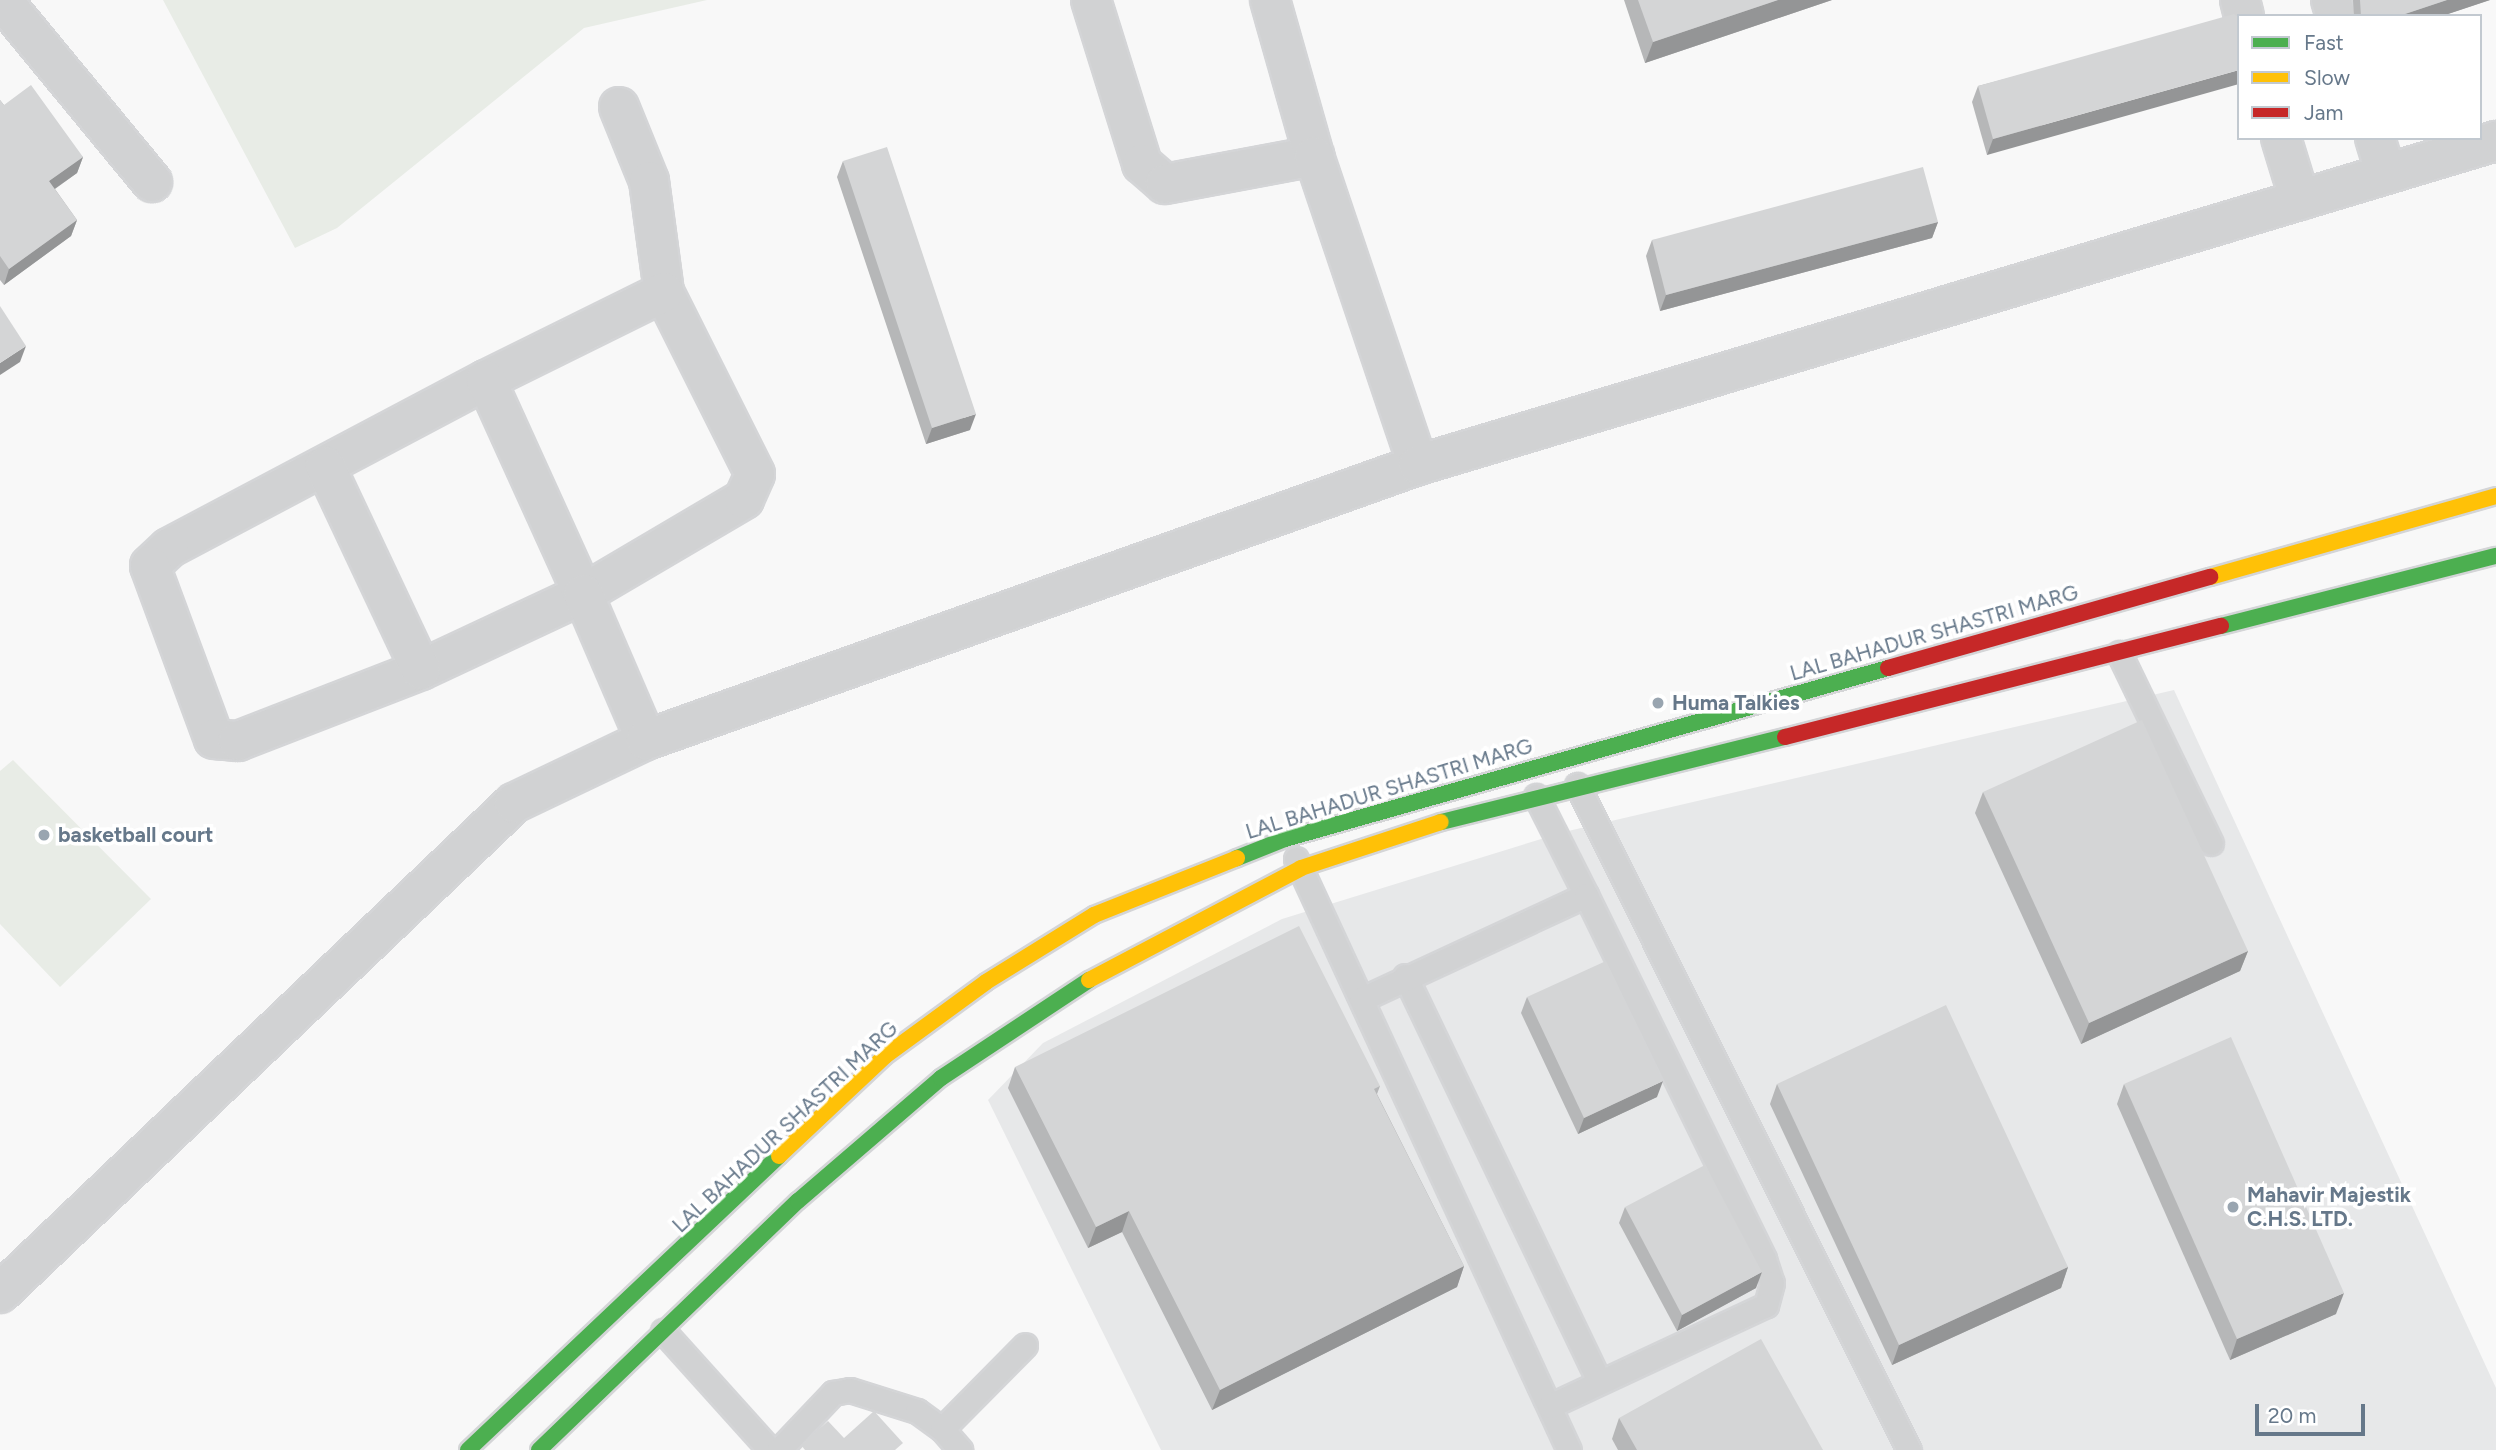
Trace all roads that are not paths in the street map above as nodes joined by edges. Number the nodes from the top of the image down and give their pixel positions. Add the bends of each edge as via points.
1 (2, 0) edge
2 (1091, 0) edge
3 (1270, 0) edge
4 (619, 107) dead end
5 (2282, 140) edge
6 (2496, 141) edge
7 (1314, 156) junction
8 (2380, 156) edge
9 (152, 182) dead end
10 (2300, 200) junction
11 (664, 292) junction
12 (486, 380) junction
13 (1418, 465) junction
14 (325, 466) junction
15 (2496, 496) edge
16 (2496, 556) edge
17 (583, 594) junction
18 (2119, 653) junction
19 (421, 670) junction
20 (646, 740) junction
21 (1577, 785) junction
22 (1536, 796) junction
23 (1285, 839) junction
24 (2211, 843) dead end
25 (1301, 868) junction
26 (1586, 895) junction
27 (1405, 976) junction
28 (1362, 999) junction
29 (0, 1293) edge
30 (663, 1331) junction
31 (1025, 1345) dead end
32 (1599, 1381) junction
33 (1549, 1406) junction
34 (942, 1429) junction
35 (468, 1450) edge
36 (539, 1450) edge
37 (770, 1450) edge
38 (779, 1450) edge
39 (960, 1450) edge
40 (1569, 1450) edge
41 (1909, 1450) edge

1 - 9 street
2 - 7 street via 1142,164 1165,184
3 - 7 street
4 - 11 street via 649,181
5 - 10 street
6 - 8 street
7 - 13 street
8 - 10 street
10 - 13 street
11 - 12 street
11 - 17 street via 755,474 744,499
12 - 14 street
12 - 17 street
13 - 20 street
14 - 19 street
14 - 19 street via 169,548 150,566 214,738 238,741
15 - 23 main road, LAL BAHADUR SHASTRI MARG
16 - 18 main road
17 - 19 street
17 - 20 street
18 - 21 main road
18 - 24 lane
20 - 29 street via 514,803
21 - 22 main road
21 - 41 lane
22 - 25 main road via 1396,834
22 - 26 lane
23 - 25 lane
23 - 35 main road, LAL BAHADUR SHASTRI MARG via 1094,915 986,982 885,1056
25 - 28 lane
25 - 30 main road via 1084,983 941,1078 798,1201
26 - 27 lane
26 - 32 lane via 1772,1283 1766,1305
27 - 28 lane
27 - 32 lane
28 - 33 lane
30 - 36 main road
30 - 37 lane
31 - 34 lane
32 - 33 lane
33 - 40 lane
34 - 38 lane via 918,1410 850,1390 833,1393
34 - 39 lane

